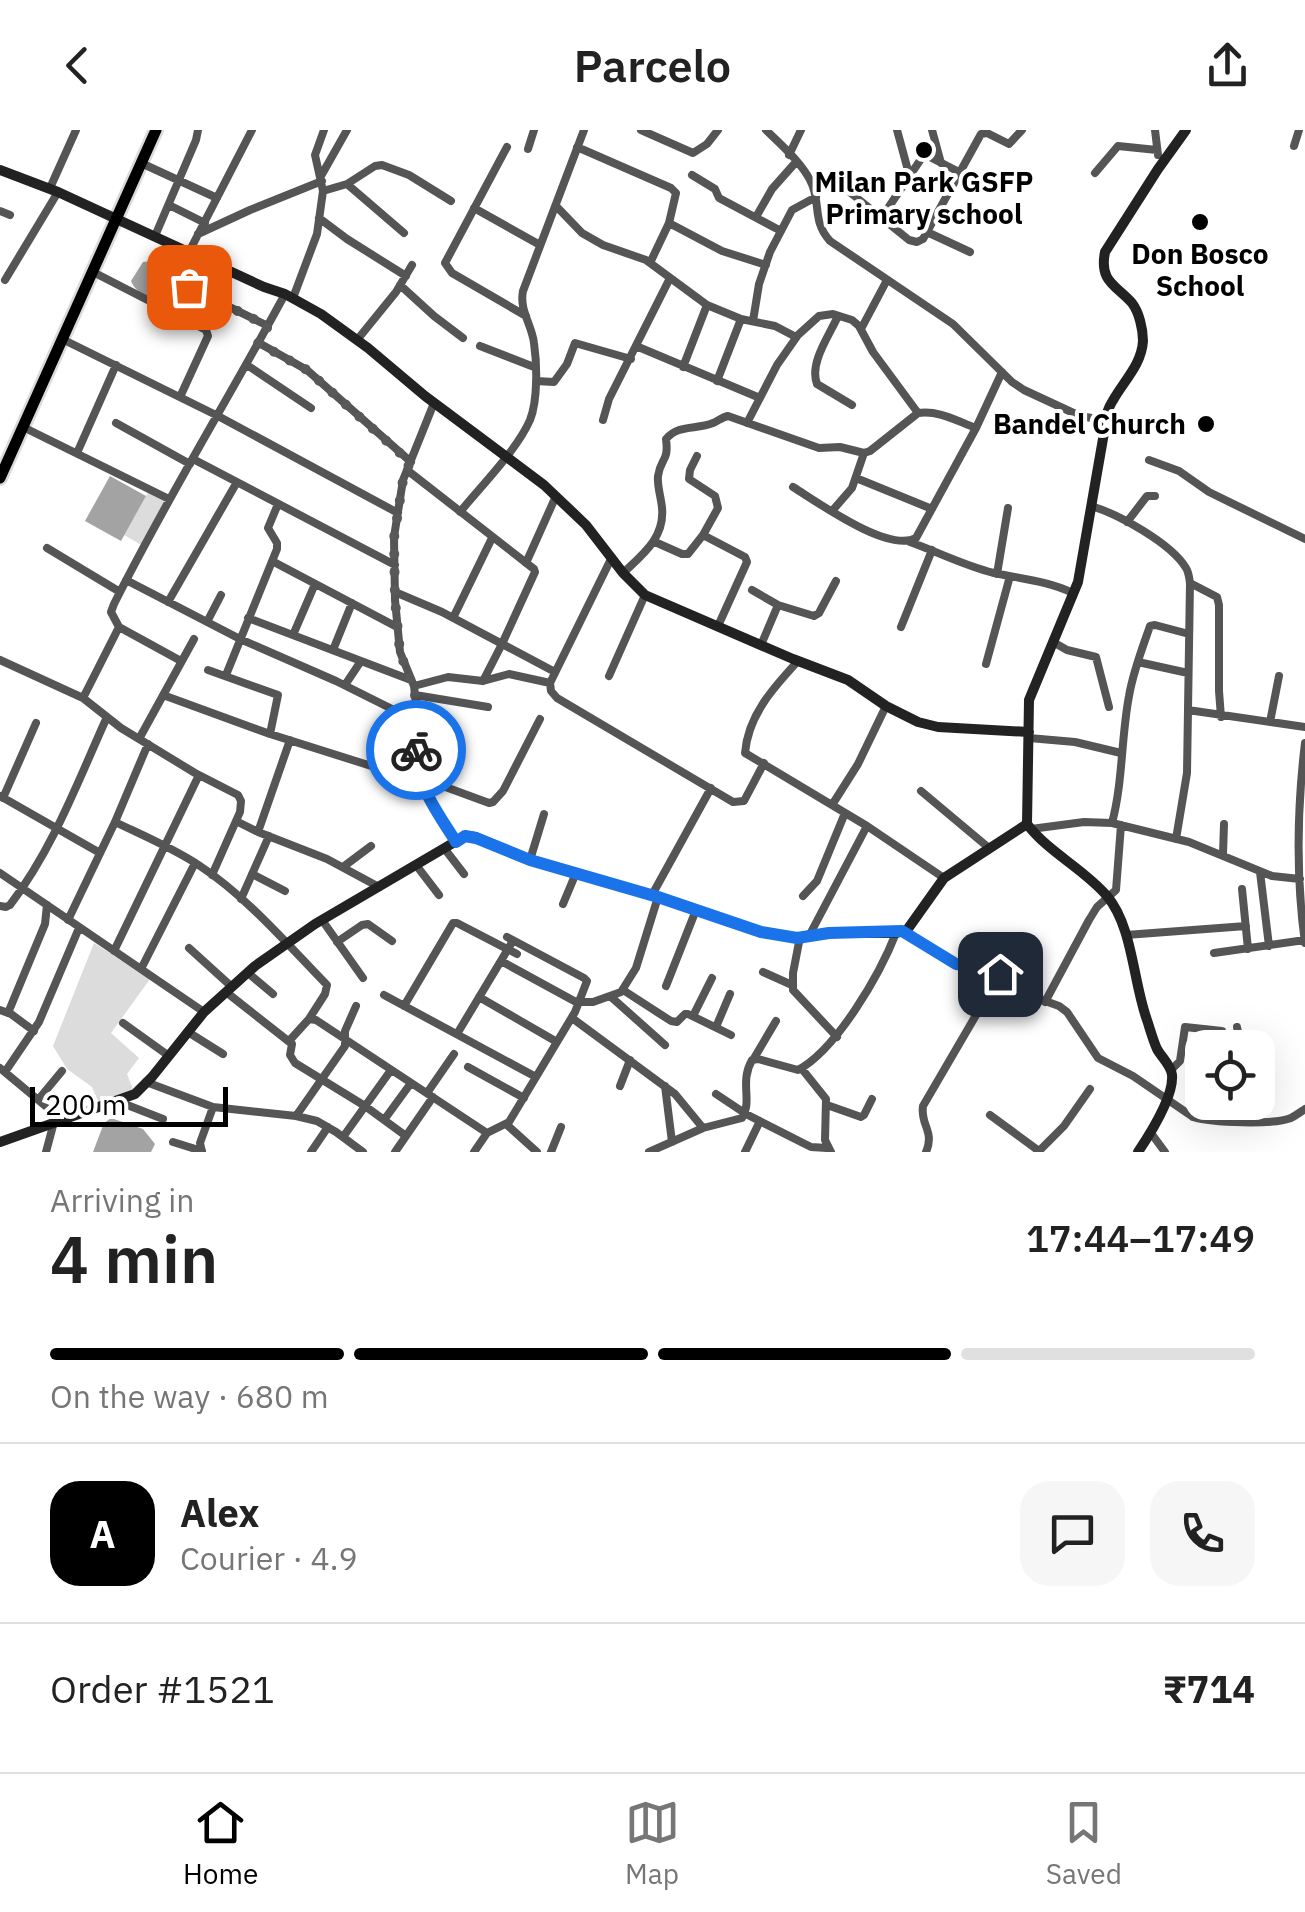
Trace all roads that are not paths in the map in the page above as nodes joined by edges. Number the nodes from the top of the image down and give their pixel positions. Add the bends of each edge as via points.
1 (76, 130) edge
2 (156, 130) edge
3 (198, 130) edge
4 (252, 130) edge
5 (324, 130) edge
6 (347, 130) edge
7 (534, 130) edge
8 (584, 130) edge
9 (642, 130) edge
10 (718, 130) edge
11 (766, 130) edge
12 (801, 130) edge
13 (897, 130) edge
14 (932, 130) edge
15 (1022, 130) edge
16 (1154, 130) edge
17 (1186, 130) edge
18 (1299, 130) edge
19 (1294, 146) dead end
20 (507, 147) dead end
21 (577, 147) junction
22 (528, 149) dead end
23 (1157, 150) junction
24 (793, 158) junction
25 (1163, 162) junction
26 (941, 163) junction
27 (141, 164) junction
28 (0, 170) edge
29 (961, 173) junction
30 (1094, 174) dead end
31 (692, 176) dead end
32 (909, 176) junction
33 (180, 181) junction
34 (322, 183) junction
35 (812, 183) junction
36 (347, 184) junction
37 (54, 190) junction
38 (218, 198) junction
39 (816, 198) junction
40 (451, 201) dead end
41 (169, 204) junction
42 (556, 206) junction
43 (474, 208) junction
44 (0, 211) edge
45 (10, 216) dead end
46 (117, 218) junction
47 (320, 218) junction
48 (756, 218) junction
49 (882, 218) junction
50 (204, 222) junction
51 (669, 224) junction
52 (782, 230) junction
53 (927, 232) junction
54 (404, 233) dead end
55 (198, 234) junction
56 (155, 236) junction
57 (540, 245) junction
58 (189, 252) junction
59 (970, 252) dead end
60 (650, 263) junction
61 (766, 264) junction
62 (412, 265) dead end
63 (92, 272) junction
64 (406, 276) junction
65 (670, 278) junction
66 (5, 280) dead end
67 (888, 280) junction
68 (400, 285) junction
69 (189, 287) dead end
70 (208, 296) junction
71 (289, 296) junction
72 (708, 305) junction
73 (526, 316) junction
74 (838, 316) junction
75 (741, 319) junction
76 (753, 322) junction
77 (195, 323) junction
78 (268, 326) junction
79 (861, 330) junction
80 (796, 337) junction
81 (463, 338) dead end
82 (62, 339) junction
83 (357, 340) junction
84 (258, 343) junction
85 (480, 346) dead end
86 (636, 346) junction
87 (631, 359) junction
88 (247, 365) junction
89 (116, 366) junction
90 (534, 367) junction
91 (682, 367) junction
92 (1002, 372) junction
93 (536, 381) junction
94 (717, 381) junction
95 (180, 397) junction
96 (760, 398) junction
97 (434, 403) junction
98 (852, 405) dead end
99 (311, 408) dead end
100 (918, 414) junction
101 (218, 416) junction
102 (603, 420) dead end
103 (1104, 420) junction
104 (116, 422) dead end
105 (747, 423) junction
106 (23, 427) junction
107 (976, 428) junction
108 (77, 453) junction
109 (864, 454) junction
110 (506, 456) junction
111 (697, 456) dead end
112 (1149, 460) dead end
113 (191, 461) junction
114 (409, 466) junction
115 (0, 478) edge
116 (856, 478) junction
117 (237, 482) junction
118 (793, 487) dead end
119 (556, 496) junction
120 (1154, 496) dead end
121 (170, 499) junction
122 (278, 504) junction
123 (1091, 506) junction
124 (932, 508) junction
125 (1008, 508) dead end
126 (832, 511) junction
127 (460, 512) junction
128 (398, 513) junction
129 (1127, 522) junction
130 (703, 536) junction
131 (492, 538) junction
132 (1305, 539) edge
133 (654, 542) junction
134 (910, 542) junction
135 (47, 548) dead end
136 (932, 550) junction
137 (611, 558) junction
138 (272, 561) junction
139 (526, 562) junction
140 (394, 565) junction
141 (622, 574) junction
142 (997, 574) junction
143 (1010, 576) junction
144 (126, 580) junction
145 (836, 581) dead end
146 (1190, 583) junction
147 (316, 584) junction
148 (752, 590) dead end
149 (120, 592) junction
150 (395, 592) junction
151 (1074, 593) junction
152 (221, 595) dead end
153 (646, 595) junction
154 (168, 602) junction
155 (352, 603) junction
156 (778, 605) junction
157 (248, 618) junction
158 (454, 618) junction
159 (207, 622) junction
160 (718, 626) junction
161 (119, 627) junction
162 (398, 627) junction
163 (901, 627) dead end
164 (1189, 634) junction
165 (293, 635) junction
166 (194, 639) dead end
167 (240, 639) junction
168 (1053, 642) junction
169 (502, 644) junction
170 (761, 645) junction
171 (332, 650) junction
172 (0, 660) edge
173 (181, 661) junction
174 (360, 661) junction
175 (798, 661) junction
176 (1138, 662) junction
177 (986, 664) dead end
178 (208, 670) dead end
179 (554, 672) junction
180 (1188, 673) junction
181 (226, 674) junction
182 (608, 676) dead end
183 (1279, 676) dead end
184 (483, 680) junction
185 (550, 683) junction
186 (345, 685) junction
187 (413, 687) junction
188 (163, 694) junction
189 (83, 698) junction
190 (886, 706) junction
191 (488, 707) dead end
192 (1127, 708) junction
193 (1188, 710) junction
194 (1221, 717) junction
195 (107, 718) junction
196 (540, 719) dead end
197 (416, 720) junction
198 (1270, 722) junction
199 (36, 723) dead end
200 (1305, 728) edge
201 (270, 734) junction
202 (1029, 735) junction
203 (290, 740) junction
204 (143, 741) junction
205 (1305, 743) edge
206 (1121, 752) junction
207 (764, 763) junction
208 (199, 775) junction
209 (422, 778) junction
210 (711, 788) junction
211 (920, 791) dead end
212 (1, 797) edge
213 (832, 805) junction
214 (845, 813) junction
215 (544, 814) dead end
216 (236, 821) junction
217 (115, 822) junction
218 (1117, 824) junction
219 (1224, 824) dead end
220 (866, 826) junction
221 (1029, 826) junction
222 (57, 828) junction
223 (258, 832) junction
224 (269, 836) junction
225 (1176, 838) junction
226 (456, 842) junction
227 (165, 846) junction
228 (371, 846) dead end
229 (444, 848) junction
230 (988, 848) junction
231 (100, 853) junction
232 (1223, 854) junction
233 (530, 860) junction
234 (194, 863) junction
235 (416, 865) junction
236 (343, 867) junction
237 (576, 872) junction
238 (1260, 872) junction
239 (0, 873) edge
240 (252, 874) junction
241 (464, 874) dead end
242 (212, 875) junction
243 (944, 878) junction
244 (1300, 879) junction
245 (379, 886) junction
246 (24, 888) junction
247 (1242, 889) dead end
248 (284, 891) dead end
249 (439, 896) dead end
250 (655, 896) junction
251 (803, 896) dead end
252 (1108, 896) junction
253 (241, 900) junction
254 (563, 904) dead end
255 (47, 905) junction
256 (0, 906) edge
257 (696, 910) junction
258 (68, 920) junction
259 (322, 920) junction
260 (1246, 926) junction
261 (79, 928) junction
262 (899, 932) junction
263 (1126, 935) junction
264 (805, 937) junction
265 (392, 941) dead end
266 (337, 942) junction
267 (1305, 942) edge
268 (287, 944) junction
269 (511, 945) junction
270 (1268, 946) junction
271 (189, 948) dead end
272 (1248, 949) junction
273 (114, 951) junction
274 (1214, 954) dead end
275 (501, 961) junction
276 (141, 969) junction
277 (763, 972) dead end
278 (248, 973) junction
279 (1000, 974) junction
280 (363, 978) dead end
281 (712, 978) dead end
282 (792, 985) junction
283 (666, 986) dead end
284 (229, 989) junction
285 (623, 990) junction
286 (273, 994) dead end
287 (730, 994) dead end
288 (384, 995) dead end
289 (610, 996) junction
290 (479, 997) junction
291 (1044, 1002) junction
292 (580, 1003) junction
293 (356, 1006) dead end
294 (404, 1006) junction
295 (4, 1012) edge
296 (204, 1012) junction
297 (693, 1016) junction
298 (572, 1018) junction
299 (308, 1019) junction
300 (776, 1020) dead end
301 (123, 1024) dead end
302 (1237, 1027) dead end
303 (716, 1028) junction
304 (34, 1030) junction
305 (1213, 1030) edge
306 (1238, 1030) edge
307 (188, 1032) junction
308 (457, 1034) junction
309 (731, 1035) dead end
310 (837, 1037) junction
311 (345, 1040) junction
312 (289, 1041) junction
313 (557, 1042) junction
314 (665, 1045) dead end
315 (223, 1054) dead end
316 (454, 1054) dead end
317 (169, 1056) junction
318 (630, 1060) junction
319 (752, 1060) junction
320 (468, 1067) dead end
321 (802, 1069) junction
322 (2, 1070) edge
323 (390, 1070) junction
324 (1171, 1070) junction
325 (62, 1071) dead end
326 (536, 1077) junction
327 (322, 1079) junction
328 (146, 1082) junction
329 (411, 1083) junction
330 (620, 1086) dead end
331 (665, 1086) junction
332 (1090, 1089) dead end
333 (716, 1094) dead end
334 (430, 1095) junction
335 (524, 1098) junction
336 (872, 1099) dead end
337 (1166, 1099) junction
338 (38, 1100) junction
339 (117, 1100) junction
340 (827, 1105) junction
341 (365, 1106) junction
342 (213, 1107) junction
343 (1305, 1109) edge
344 (1185, 1112) edge
345 (746, 1114) junction
346 (990, 1115) dead end
347 (296, 1116) junction
348 (163, 1119) dead end
349 (384, 1120) junction
350 (1202, 1120) edge
351 (57, 1121) junction
352 (760, 1121) junction
353 (1252, 1122) joint
354 (506, 1124) junction
355 (328, 1127) junction
356 (561, 1128) dead end
357 (704, 1128) junction
358 (488, 1133) junction
359 (1151, 1133) junction
360 (406, 1136) junction
361 (343, 1137) junction
362 (0, 1142) edge
363 (173, 1142) dead end
364 (672, 1142) junction
365 (829, 1150) edge
366 (930, 1150) edge
367 (1039, 1151) edge
368 (46, 1152) edge
369 (202, 1152) edge
370 (310, 1152) edge
371 (363, 1152) edge
372 (394, 1152) edge
373 (474, 1152) edge
374 (537, 1152) edge
375 (551, 1152) edge
376 (648, 1152) edge
377 (745, 1152) edge
378 (1138, 1152) edge
379 (1165, 1152) edge

1 - 37 street
2 - 27 main road
3 - 33 street
4 - 38 street
5 - 34 street via 314,155
6 - 34 street
7 - 22 street
8 - 21 street
9 - 10 street via 693,153
11 - 24 street
12 - 24 street
13 - 32 street
14 - 26 street
15 - 29 street via 1010,144 984,132
16 - 23 street
17 - 25 street
18 - 19 street
20 - 43 street
21 - 42 street
21 - 51 street via 671,188 676,197
23 - 25 street
23 - 30 street via 1118,146
24 - 35 street
24 - 48 street
25 - 103 street via 1102,264 1136,310 1142,341
26 - 29 street
26 - 32 street via 923,156
27 - 33 street
27 - 46 main road
28 - 37 street
29 - 53 street
31 - 48 street
32 - 49 street
33 - 38 street
33 - 41 street
34 - 36 street
34 - 47 street
34 - 55 street
35 - 39 street
35 - 49 street via 831,177
36 - 40 street via 382,165
36 - 54 street
37 - 46 street
37 - 66 street
38 - 50 street
39 - 52 street via 792,210
39 - 67 street via 818,221 830,240
41 - 50 street
41 - 56 street
42 - 57 street
42 - 60 street via 582,233
43 - 57 street
43 - 73 street via 447,268
44 - 45 street
46 - 56 street
46 - 63 main road
47 - 64 street
47 - 71 street
48 - 52 street
49 - 53 street via 914,242
50 - 55 street
51 - 60 street
51 - 61 street
52 - 61 street
53 - 59 street
55 - 58 street
56 - 58 street
57 - 73 street via 522,291
58 - 71 street
60 - 65 street
61 - 76 street
62 - 64 street
63 - 77 street
63 - 82 main road
64 - 68 street
65 - 72 street
65 - 86 street
67 - 79 street
67 - 92 street via 953,324
68 - 81 street
68 - 83 street
69 - 70 street
70 - 77 street
70 - 78 street
71 - 78 street
71 - 83 street
72 - 75 street
72 - 91 street
73 - 90 street
74 - 79 street
74 - 80 street via 819,316
74 - 98 street via 814,373 817,384
75 - 76 street
75 - 94 street
76 - 80 street
77 - 95 street via 208,336
78 - 84 street
79 - 100 street
80 - 96 street
82 - 89 street
82 - 106 main road
83 - 97 street
84 - 88 street
84 - 114 street via 307,370
85 - 90 street
86 - 87 street
86 - 91 street
87 - 93 street via 574,344 554,382
87 - 102 street
88 - 99 street
88 - 101 street
89 - 95 street
89 - 108 street
90 - 93 street
91 - 94 street
92 - 103 street via 1036,397
92 - 107 street
93 - 110 street via 529,422
94 - 96 street
95 - 101 street
96 - 105 street
97 - 110 street
97 - 114 street
100 - 107 street via 936,413
100 - 109 street
101 - 113 street
101 - 128 street
103 - 123 street
104 - 113 street
105 - 109 street via 819,448
105 - 133 street via 728,416 670,433 659,472 662,517
106 - 108 street
106 - 115 main road
107 - 124 street
108 - 121 street
109 - 116 street
110 - 119 street
110 - 127 street
111 - 130 street via 689,480 718,502
112 - 132 street
113 - 117 street
113 - 121 street
114 - 127 street
114 - 128 street
116 - 124 street
116 - 126 street
117 - 122 street
117 - 154 street
118 - 126 street
119 - 137 street
119 - 139 street
120 - 129 street via 1140,502
121 - 144 street
122 - 138 street via 268,528 277,544
122 - 140 street
123 - 129 street
123 - 151 street
124 - 134 street
125 - 142 street
126 - 134 street
127 - 131 street
128 - 140 street
129 - 146 street via 1171,552
130 - 133 street via 688,554
130 - 160 street via 747,562
131 - 139 street
131 - 158 street
133 - 141 street
134 - 136 street
135 - 149 street
136 - 142 street
136 - 163 street
137 - 141 street
137 - 179 street
138 - 147 street
138 - 157 street
139 - 169 street via 534,578
140 - 150 street
141 - 153 street
142 - 143 street
143 - 151 street
143 - 177 street
144 - 149 street
144 - 154 street
145 - 156 street via 814,616
146 - 164 street
146 - 194 street via 1219,605
147 - 155 street
147 - 165 street
148 - 156 street
149 - 161 street via 111,612
150 - 158 street
150 - 162 street
151 - 168 street
152 - 159 street
153 - 160 street
153 - 182 street
154 - 159 street
155 - 162 street
155 - 171 street
156 - 170 street
157 - 165 street
157 - 167 street
158 - 169 street
159 - 167 street
160 - 170 street
161 - 173 street
161 - 189 street
162 - 187 street
164 - 176 street via 1150,626
164 - 180 street
165 - 171 street
166 - 173 street
167 - 181 street
167 - 186 street
168 - 192 street via 1096,657 1109,706
168 - 202 street via 1030,700
169 - 179 street
169 - 184 street
170 - 175 street
171 - 174 street
172 - 189 street
173 - 188 street
174 - 186 street
174 - 187 street
175 - 190 street via 848,680
175 - 207 street via 755,717 745,752
176 - 180 street
176 - 192 street
178 - 181 street
179 - 185 street
180 - 193 street
181 - 201 street via 278,694
183 - 198 street
184 - 185 street via 509,674
184 - 187 street via 448,677
185 - 210 street via 557,698
186 - 197 street
187 - 191 street
187 - 197 street
188 - 201 street
188 - 204 street
189 - 195 street
190 - 202 street via 938,727
190 - 213 street
192 - 206 street
193 - 194 street
193 - 225 street via 1188,773
194 - 198 street
195 - 204 street
195 - 222 street
196 - 209 street via 493,802
197 - 209 street
198 - 200 street
199 - 212 street
201 - 203 street
202 - 206 street
202 - 221 street
203 - 209 street
203 - 223 street
204 - 208 street
204 - 217 street
205 - 244 street
206 - 218 street
207 - 210 street via 744,801
207 - 213 street
208 - 216 street via 238,794
208 - 227 street
209 - 226 street
210 - 250 street
211 - 230 street
212 - 222 street
213 - 214 street
214 - 220 street
214 - 251 street
215 - 233 street
216 - 223 street
216 - 242 street
217 - 227 street
217 - 231 street
218 - 221 street
218 - 225 street
218 - 252 street via 1118,883
219 - 232 street
220 - 243 street
220 - 264 street
221 - 230 street
221 - 252 street
222 - 231 street
222 - 246 street
223 - 224 street
224 - 236 street
224 - 240 street
225 - 232 street
226 - 229 street
226 - 233 street via 476,838
227 - 234 street
227 - 273 street
228 - 236 street
229 - 235 street
229 - 241 street
230 - 243 street
231 - 258 street
232 - 238 street
233 - 237 street
234 - 242 street
234 - 276 street
235 - 245 street
235 - 249 street
236 - 245 street
237 - 250 street
237 - 254 street
238 - 244 street
238 - 270 street
239 - 246 street
240 - 248 street
240 - 253 street
242 - 253 street
243 - 262 street
244 - 267 street
245 - 259 street
246 - 255 street
246 - 256 street via 6,908
247 - 260 street
250 - 257 street
250 - 285 street via 636,968
252 - 263 street
252 - 291 street
253 - 268 street
255 - 258 street
255 - 295 street via 45,924
257 - 264 street via 761,932
257 - 283 street
258 - 261 street
259 - 266 street
259 - 268 street
260 - 263 street
260 - 272 street
261 - 273 street
261 - 304 street
262 - 264 street
262 - 279 street via 956,964
262 - 310 street
263 - 324 street via 1142,1006
264 - 282 street
265 - 266 street via 362,924
266 - 280 street
267 - 270 street
268 - 278 street
268 - 299 street via 326,985
269 - 275 street
269 - 292 street via 584,978
269 - 294 street via 454,924
270 - 272 street
271 - 284 street
272 - 274 street
273 - 276 street
275 - 290 street
275 - 292 street
276 - 296 street
277 - 282 street
278 - 284 street
278 - 286 street
279 - 291 street
279 - 366 street via 923,1106
281 - 297 street
282 - 310 street
284 - 296 street
284 - 312 street
285 - 289 street
285 - 297 street via 670,1021
287 - 303 street
288 - 294 street
289 - 292 street
289 - 314 street
290 - 308 street
290 - 313 street
291 - 337 street via 1066,1012 1098,1058
292 - 298 street
293 - 311 street
294 - 308 street
295 - 304 street
296 - 307 street
297 - 303 street
298 - 313 street
298 - 318 street
299 - 311 street
299 - 312 street
300 - 319 street
301 - 317 street
302 - 306 street
303 - 309 street
304 - 322 street
305 - 324 street via 1185,1027 1180,1061
307 - 315 street
307 - 317 street
308 - 326 street
310 - 321 street
311 - 323 street
311 - 327 street
312 - 327 street via 291,1059
313 - 326 street
316 - 334 street
317 - 328 street
318 - 330 street
318 - 331 street
319 - 321 street
319 - 345 street
320 - 335 street
321 - 340 street
322 - 338 street
323 - 329 street
323 - 341 street
324 - 337 street
325 - 338 street
326 - 335 street
327 - 341 street
327 - 347 street
328 - 339 street
328 - 342 street
329 - 334 street
329 - 349 street
331 - 357 street
331 - 364 street
332 - 367 street
333 - 345 street
334 - 358 street
334 - 360 street
335 - 354 street
336 - 340 street via 860,1117
337 - 344 street
337 - 359 street
338 - 351 street
339 - 348 street
339 - 351 street
340 - 365 street
341 - 349 street
341 - 361 street
342 - 347 street
342 - 369 street
343 - 353 street via 1285,1120
345 - 352 street
345 - 357 street
346 - 367 street
347 - 355 street
349 - 360 street
350 - 353 street
351 - 362 street
351 - 368 street
352 - 365 street
352 - 377 street
354 - 358 street
354 - 374 street
355 - 361 street
355 - 370 street
356 - 375 street
357 - 364 street
358 - 373 street
359 - 378 street
359 - 379 street
360 - 372 street
361 - 371 street
363 - 369 street
364 - 376 street

